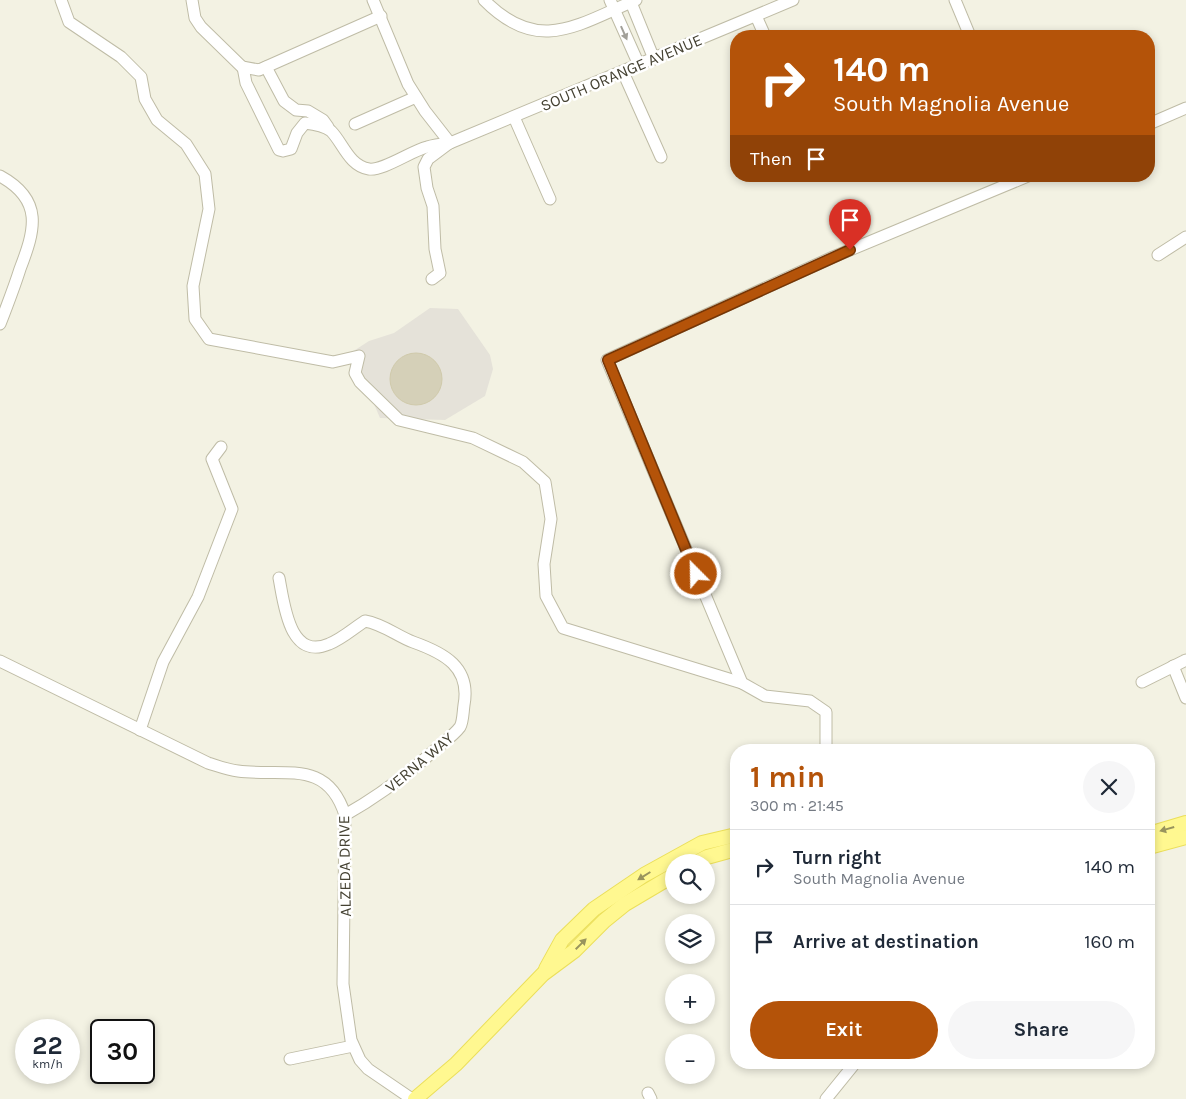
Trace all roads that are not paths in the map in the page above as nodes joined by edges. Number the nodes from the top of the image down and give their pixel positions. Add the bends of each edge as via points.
1 (61, 0) edge
2 (192, 0) edge
3 (373, 0) edge
4 (484, 0) edge
5 (793, 0) edge
6 (955, 0) edge
7 (632, 1) edge
8 (612, 5) edge
9 (381, 16) junction
10 (756, 16) junction
11 (762, 30) edge
12 (968, 30) edge
13 (654, 59) junction
14 (638, 65) junction
15 (243, 67) junction
16 (266, 67) junction
17 (623, 72) junction
18 (416, 97) junction
19 (1186, 108) edge
20 (514, 117) junction
21 (1155, 121) edge
22 (355, 124) dead end
23 (331, 131) junction
24 (450, 143) junction
25 (661, 157) dead end
26 (0, 176) edge
27 (1014, 182) edge
28 (550, 199) dead end
29 (1186, 237) edge
30 (1158, 255) dead end
31 (432, 279) dead end
32 (0, 324) edge
33 (221, 447) dead end
34 (279, 578) dead end
35 (1186, 660) edge
36 (0, 661) edge
37 (1173, 666) junction
38 (1142, 682) dead end
39 (742, 683) junction
40 (1186, 698) edge
41 (140, 730) junction
42 (826, 744) edge
43 (346, 815) junction
44 (1186, 823) edge
45 (1155, 832) edge
46 (730, 836) edge
47 (1186, 837) edge
48 (1155, 845) edge
49 (730, 851) edge
50 (715, 855) edge
51 (665, 880) edge
52 (543, 974) junction
53 (353, 1046) junction
54 (290, 1059) dead end
55 (850, 1069) edge
56 (413, 1099) edge
57 (826, 1099) edge

1 - 39 street via 68,22 121,57 141,78 145,99 157,120 186,144 205,174 209,209 193,286 195,319 209,339 333,362 359,356 355,373 360,382 399,420 473,438 522,462 545,482 551,519 544,564 546,596 563,628
2 - 15 street via 195,18 201,27
3 - 9 street
4 - 8 street via 500,16 526,29 544,31 566,30
5 - 10 street, SOUTH ORANGE AVENUE
6 - 12 street
7 - 8 street
7 - 13 street
8 -> 14 street
9 - 16 street
9 - 18 street
10 - 11 street
10 - 13 street, SOUTH ORANGE AVENUE
13 - 14 street, SOUTH ORANGE AVENUE
14 - 17 street, SOUTH ORANGE AVENUE
15 - 16 street via 259,70
15 - 23 street via 246,83 279,150 291,149 297,133 306,123
16 - 23 street via 284,101 296,110 308,111 323,120
17 - 20 street, SOUTH ORANGE AVENUE
17 - 25 street
18 - 22 street
18 - 24 street
19 - 21 street
20 - 24 street, SOUTH ORANGE AVENUE
20 - 28 street
23 - 24 street via 347,154 358,165 369,169 427,146
24 - 31 street via 428,159 424,167 433,206 440,273
26 - 32 street via 21,190 33,216 32,238
27 - 39 street via 833,257 608,360
29 - 30 street
33 - 41 street via 212,460 232,509 198,596 163,662
34 - 43 street, VERNA WAY via 290,629 301,642 314,648 329,645 365,621 376,622 410,641 440,652 452,661 461,675 466,697 461,726 408,774
35 - 37 street
36 - 41 street, ALZEDA DRIVE
37 - 38 street
37 - 40 street
39 - 42 street via 765,696 810,701 826,712
41 - 43 street, ALZEDA DRIVE via 216,765 238,771 313,775 334,790
43 - 53 street, ALZEDA DRIVE via 344,984
44 -> 45 main road
46 -> 52 main road via 702,843 644,875 594,909 562,940
47 - 48 main road
49 - 50 main road
52 -> 51 main road via 574,951 625,904
52 - 56 main road via 456,1064
53 - 54 street
53 - 56 street, ALZEDA DRIVE via 368,1069
55 - 57 street

